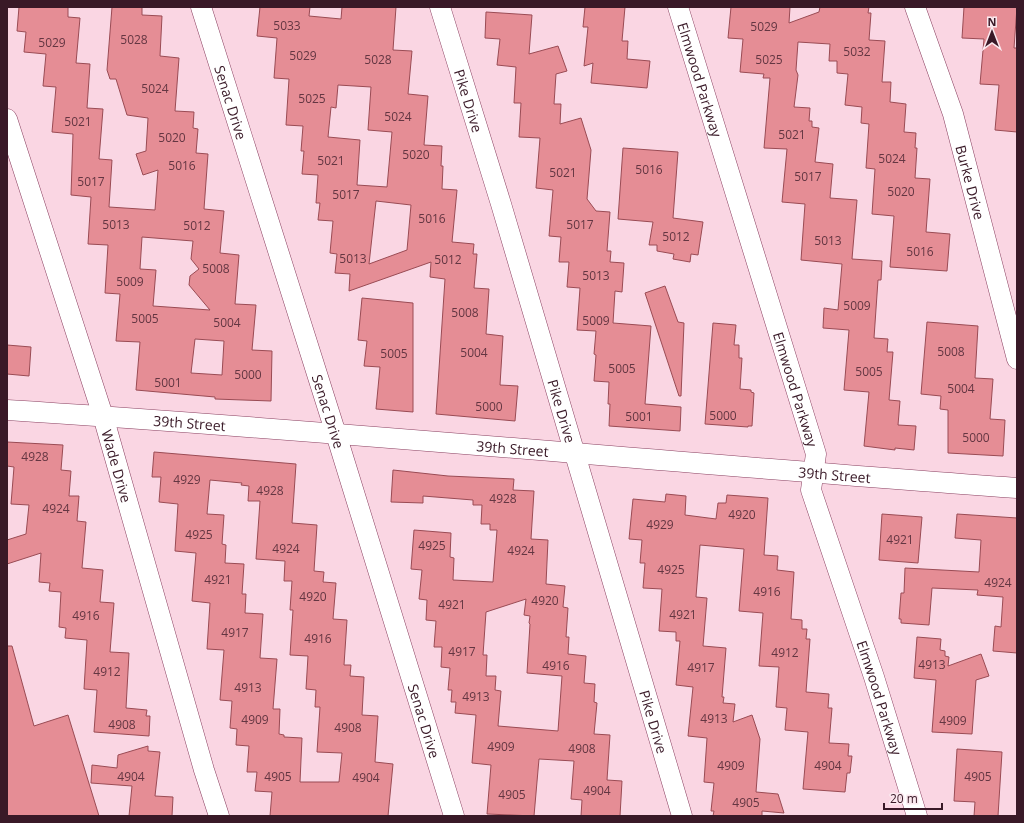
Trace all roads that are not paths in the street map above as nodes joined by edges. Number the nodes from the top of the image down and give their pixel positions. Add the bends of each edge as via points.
1 (201, 7) edge
2 (440, 7) edge
3 (678, 7) edge
4 (915, 7) edge
5 (7, 119) edge
6 (1017, 359) edge
7 (7, 410) edge
8 (103, 416) junction
9 (336, 434) junction
10 (574, 452) junction
11 (814, 473) junction
12 (1017, 488) edge
13 (219, 816) edge
14 (454, 816) edge
15 (682, 816) edge
16 (918, 816) edge

1 - 9 street, Senac Drive
2 - 10 street, Pike Drive
3 - 11 street, Elmwood Parkway via 816,454
4 - 6 street, Burke Drive via 953,114
5 - 8 street, Wade Drive
7 - 8 street, 39th Street
8 - 9 street, 39th Street
8 - 13 street, Wade Drive
9 - 10 street, 39th Street
9 - 14 street, Senac Drive
10 - 11 street, 39th Street
10 - 15 street, Pike Drive
11 - 12 street, 39th Street
11 - 16 street, Elmwood Parkway via 811,490

